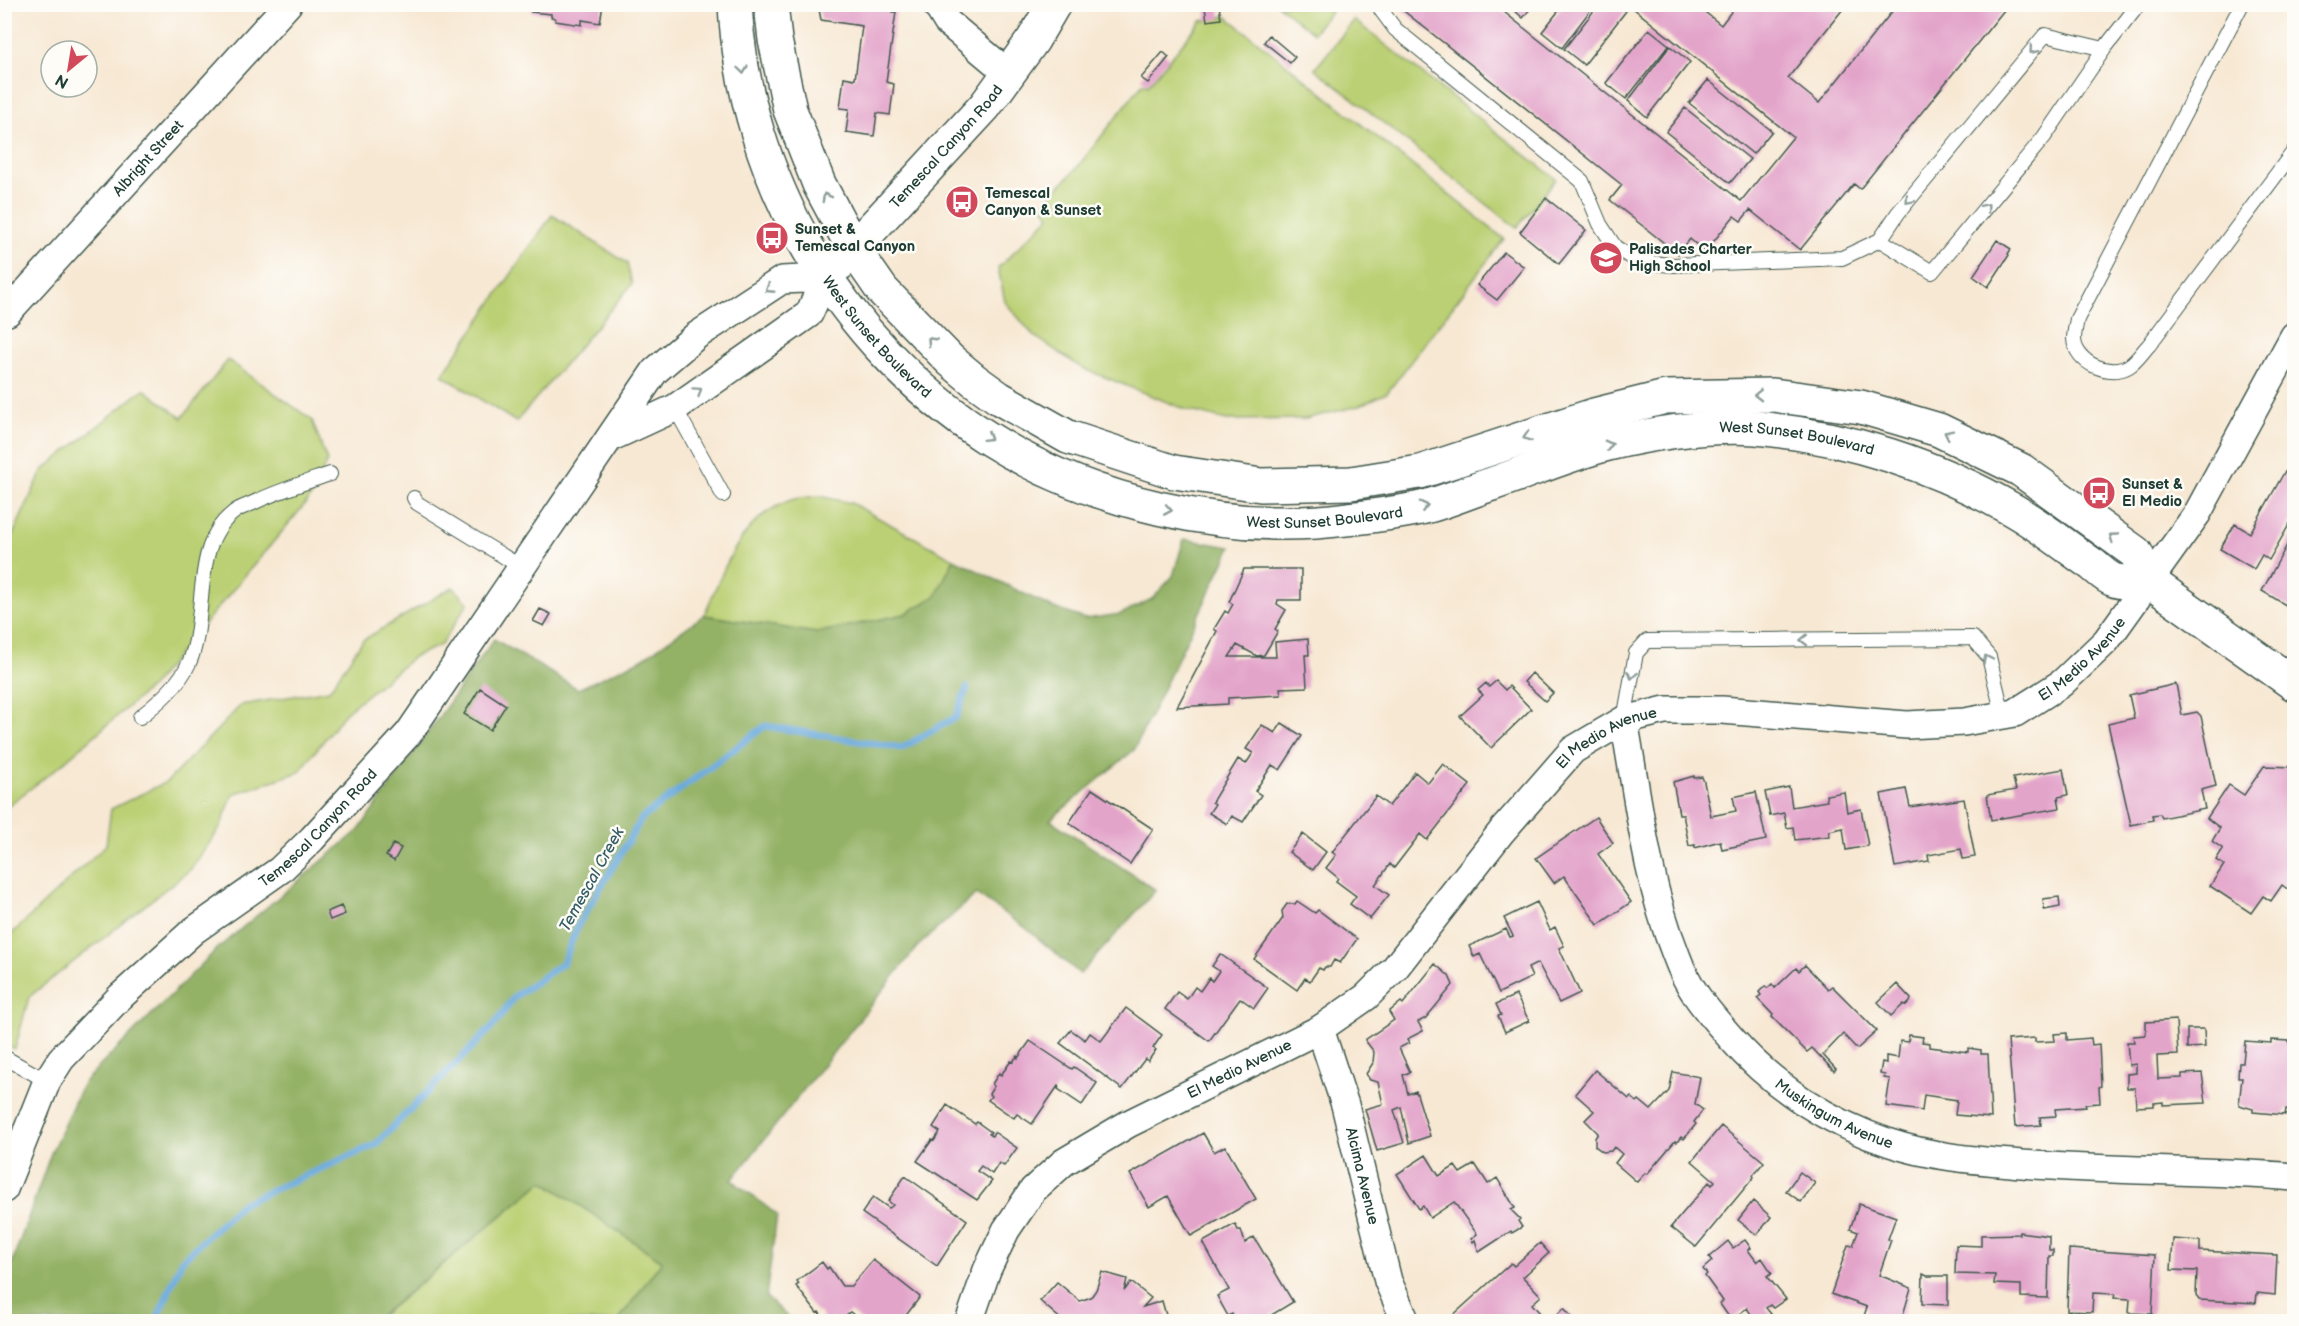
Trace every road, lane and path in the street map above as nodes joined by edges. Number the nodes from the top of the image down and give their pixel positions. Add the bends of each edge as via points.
1 (288, 4) edge
2 (735, 4) edge
3 (771, 4) edge
4 (936, 4) edge
5 (1054, 4) edge
6 (1380, 4) edge
7 (2139, 4) edge
8 (2242, 4) edge
9 (2104, 49) junction
10 (1009, 74) junction
11 (2295, 151) edge
12 (1880, 240) junction
13 (853, 248) junction
14 (825, 278) junction
15 (8, 312) dead end
16 (2295, 336) edge
17 (675, 408) junction
18 (610, 438) junction
19 (330, 474) dead end
20 (723, 495) dead end
21 (414, 498) dead end
22 (521, 567) junction
23 (2149, 581) junction
24 (2295, 684) edge
25 (2003, 715) junction
26 (140, 717) dead end
27 (1624, 720) junction
28 (1320, 1029) junction
29 (4, 1057) edge
30 (47, 1081) junction
31 (2295, 1177) edge
32 (4, 1189) edge
33 (969, 1322) edge
34 (1406, 1322) edge

1 - 15 street, Albright Street
2 -> 14 main road, West Sunset Boulevard via 745,83 760,140 779,191
13 -> 3 main road, West Sunset Boulevard via 819,184 790,110
4 - 10 street via 947,22
5 - 10 main road, Temescal Canyon Road
6 - 12 lane via 1395,29 1582,181 1600,224 1615,247 1638,262 1673,265 1842,258
7 - 9 lane
8 - 11 lane via 2077,320 2074,340 2082,357 2097,368 2113,372 2130,366
9 -> 12 lane via 2045,35
12 -> 9 lane via 1932,272 2044,137
10 - 13 main road, Temescal Canyon Road via 950,145
13 - 14 main road, Temescal Canyon Road
23 -> 13 main road, West Sunset Boulevard via 2136,553 2011,465 1928,426 1861,407 1773,395 1666,397 1594,415 1420,472 1351,483 1261,485 1174,472 1068,436 974,381 882,290
17 -> 14 street, Temescal Canyon Road via 809,314
14 -> 18 street, Temescal Canyon Road via 782,280 696,336 655,371
14 -> 23 main road, West Sunset Boulevard via 864,329 907,373 986,437 1043,468 1154,507 1222,520 1342,520 1424,507 1606,444 1696,429 1753,428 1813,435 1891,456 1946,477 2015,511 2115,581
16 - 23 street, El Medio Avenue via 2197,514
17 - 18 street, Temescal Canyon Road
17 - 20 lane
18 - 22 street, Temescal Canyon Road
19 - 26 lane via 273,493 233,512 220,526 211,544 201,590 197,639 188,665 162,699
21 - 22 lane
22 - 30 street, Temescal Canyon Road via 409,734 280,870 193,931 120,997 61,1059
23 - 24 main road, West Sunset Boulevard
23 - 25 street, El Medio Avenue via 2106,641 2062,682 2015,713
25 - 27 street, El Medio Avenue via 1907,725 1722,710 1665,710
25 -> 27 lane via 1989,657 1973,638 1647,641 1636,653
27 - 28 street, El Medio Avenue via 1573,750 1502,831 1395,968 1366,997
27 - 31 street, Muskingum Avenue via 1656,899 1676,956 1695,996 1749,1060 1784,1088 1838,1122 1891,1143 1953,1158 2063,1168
28 - 33 street, El Medio Avenue via 1128,1124 1064,1162 1033,1190 1006,1230
28 - 34 street, Alcima Avenue via 1346,1105 1388,1281
29 - 30 lane
30 - 32 street, Temescal Canyon Road

